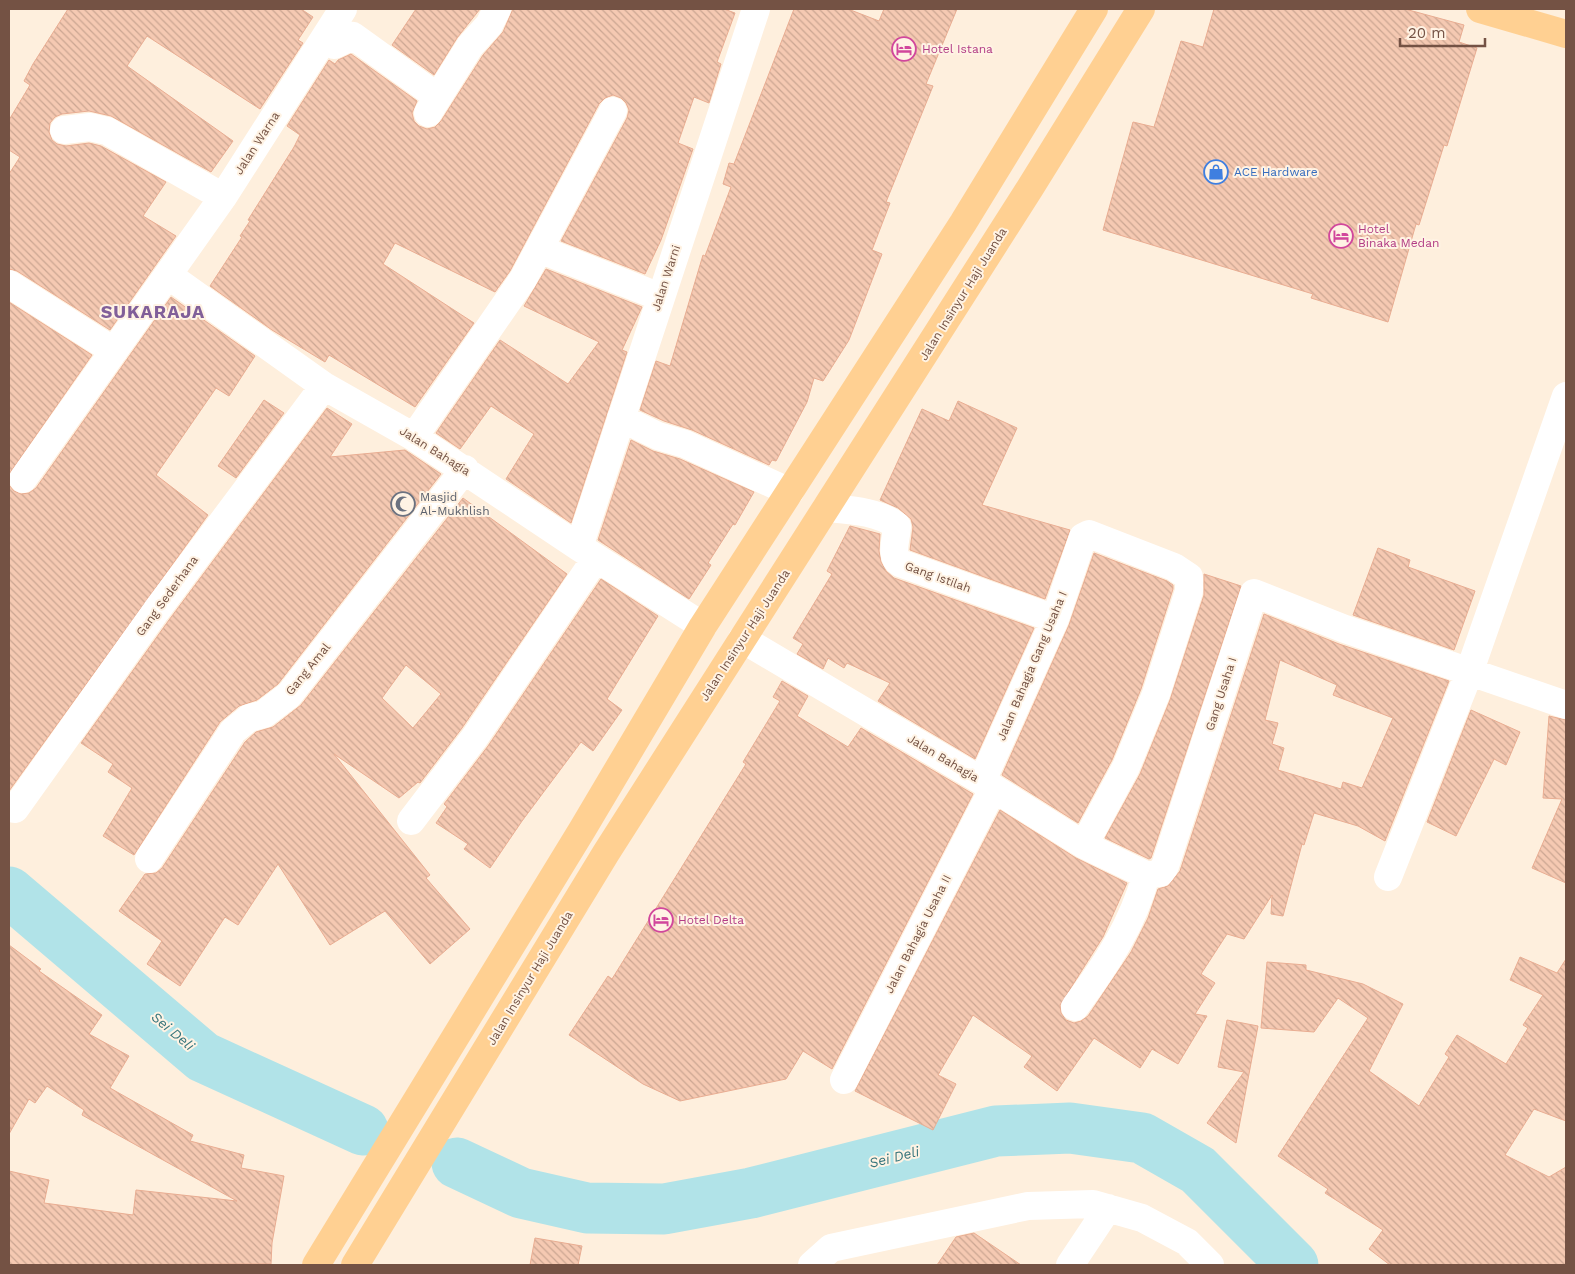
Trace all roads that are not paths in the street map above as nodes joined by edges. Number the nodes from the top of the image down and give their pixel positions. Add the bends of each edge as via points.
1 (343, 9) edge
2 (497, 9) edge
3 (756, 9) edge
4 (1140, 9) edge
5 (1480, 9) edge
6 (1089, 12) edge
7 (1566, 34) edge
8 (324, 39) junction
9 (614, 111) dead end
10 (64, 130) dead end
11 (223, 197) junction
12 (539, 249) junction
13 (168, 275) junction
14 (9, 284) edge
15 (660, 297) junction
16 (114, 351) junction
17 (324, 386) junction
18 (1566, 396) edge
19 (621, 418) junction
20 (414, 437) junction
21 (465, 470) junction
22 (23, 479) dead end
23 (790, 492) junction
24 (826, 508) junction
25 (588, 552) junction
26 (1055, 619) junction
27 (703, 626) junction
28 (742, 639) junction
29 (1469, 673) junction
30 (1566, 705) edge
31 (988, 785) junction
32 (15, 809) dead end
33 (411, 821) dead end
34 (1084, 844) junction
35 (149, 859) dead end
36 (1146, 875) junction
37 (1388, 877) dead end
38 (1075, 1007) dead end
39 (844, 1080) dead end
40 (1108, 1208) junction
41 (821, 1256) edge
42 (318, 1263) edge
43 (355, 1265) edge
44 (1070, 1265) edge
45 (1210, 1265) edge

1 - 8 street, Jalan Warna
2 - 8 street via 427,115 435,95 353,36 334,45
3 - 15 street, Jalan Warni
4 - 24 main road, Jalan Insinyur Haji Juanda
5 - 7 main road
6 - 23 main road via 962,223
8 - 11 street, Jalan Warna
9 - 12 street
10 - 11 street via 107,130
11 - 13 street, Jalan Warna
12 - 15 street
12 - 20 street via 524,279
13 - 16 street, Jalan Warna
13 - 17 street, Jalan Bahagia
14 - 16 street
15 - 19 street, Jalan Warni
16 - 22 street, Jalan Warna
17 - 20 street, Jalan Bahagia
17 - 32 street, Gang Sederhana via 156,611
18 - 29 street
19 - 23 street
19 - 25 street, Jalan Warni
20 - 21 street, Jalan Bahagia
21 - 25 street, Jalan Bahagia
21 - 35 street, Gang Amal via 288,695 234,731
23 - 27 main road
24 - 26 street, Gang Istilah via 865,513 892,521 897,526 894,554 900,563
24 - 28 main road, Jalan Insinyur Haji Juanda
25 - 27 street, Jalan Bahagia
25 - 33 street, Jalan Warni via 475,737
26 - 31 street, Jalan Bahagia Gang Usaha I
26 - 34 street, Jalan Bahagia Gang Usaha I via 1086,535 1174,567 1189,577 1156,694 1126,766
27 - 42 main road
28 - 31 street, Jalan Bahagia
28 - 43 main road, Jalan Insinyur Haji Juanda via 606,853
29 - 30 street
29 - 36 street, Gang Usaha I via 1254,594 1165,866 1160,873
29 - 37 street
31 - 34 street, Jalan Bahagia
31 - 39 street, Jalan Bahagia Usaha II
34 - 36 street, Jalan Bahagia
36 - 38 street via 1124,933
40 - 41 street via 1093,1204 1028,1206
40 - 44 street
40 - 45 street via 1142,1218 1180,1238

